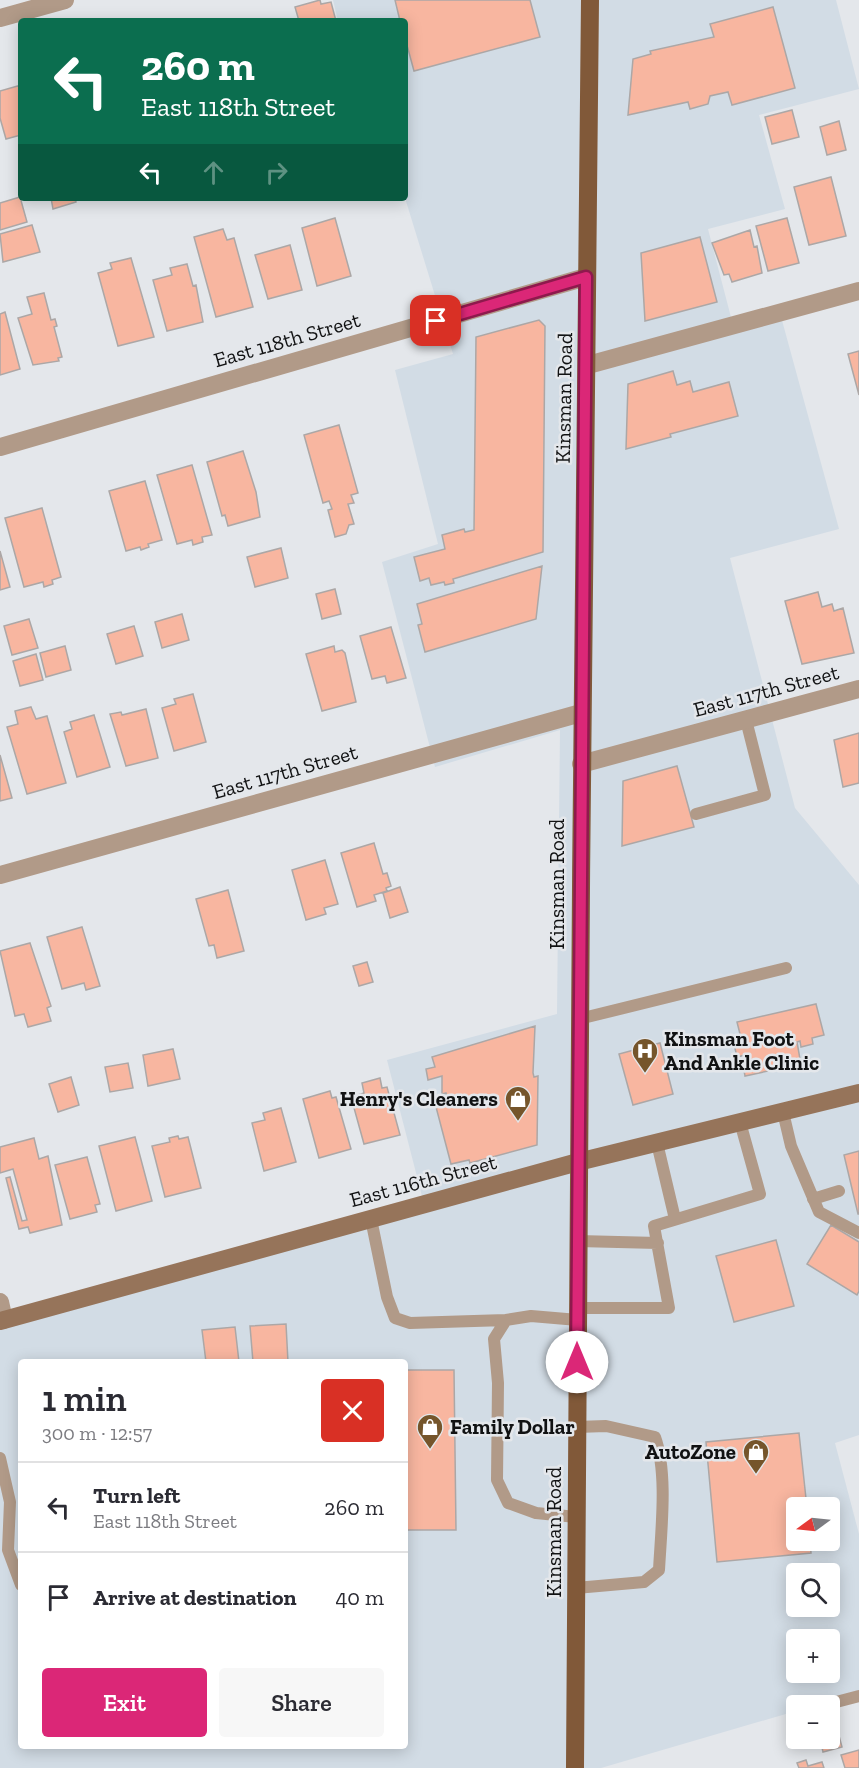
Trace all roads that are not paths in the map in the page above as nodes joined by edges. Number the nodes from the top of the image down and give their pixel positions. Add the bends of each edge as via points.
1 (65, 0) edge
2 (590, 0) edge
3 (0, 18) edge
4 (586, 277) junction
5 (859, 291) edge
6 (588, 364) junction
7 (0, 447) edge
8 (859, 689) edge
9 (581, 713) junction
10 (746, 720) junction
11 (581, 764) junction
12 (696, 814) dead end
13 (0, 875) edge
14 (786, 968) dead end
15 (579, 1019) junction
16 (859, 1093) edge
17 (783, 1112) junction
18 (740, 1122) junction
19 (657, 1143) junction
20 (578, 1162) junction
21 (839, 1191) dead end
22 (813, 1199) junction
23 (371, 1219) junction
24 (675, 1220) junction
25 (859, 1233) edge
26 (578, 1241) junction
27 (657, 1243) junction
28 (1, 1314) edge
29 (577, 1314) junction
30 (506, 1320) junction
31 (577, 1427) junction
32 (0, 1458) edge
33 (576, 1517) junction
34 (18, 1577) edge
35 (576, 1588) junction
36 (859, 1696) edge
37 (840, 1701) edge
38 (575, 1768) edge

1 - 3 street
2 - 4 main road, Kinsman Road
4 - 6 main road, Kinsman Road
4 - 7 street, East 118th Street
5 - 6 street
6 - 9 main road, Kinsman Road
8 - 10 street, East 117th Street
9 - 11 main road, Kinsman Road
9 - 13 street, East 117th Street
10 - 11 street, East 117th Street
10 - 12 lane via 765,795
11 - 15 main road, Kinsman Road
14 - 15 lane
15 - 20 main road, Kinsman Road
16 - 17 main road, East 116th Street
17 - 18 main road, East 116th Street
17 - 22 lane via 791,1146
18 - 19 main road, East 116th Street
18 - 24 lane via 760,1194
19 - 20 main road, East 116th Street
19 - 24 lane
20 - 23 main road, East 116th Street
20 - 26 main road, Kinsman Road
21 - 22 lane
22 - 25 lane via 819,1212
23 - 28 main road, East 116th Street
23 - 30 lane via 395,1318 410,1323
24 - 27 lane via 654,1226
26 - 27 lane
26 - 29 main road, Kinsman Road
27 - 29 lane via 669,1308
29 - 30 lane
29 - 31 main road, Kinsman Road
30 - 33 lane via 495,1339 497,1480 508,1503 536,1513
31 - 33 main road, Kinsman Road
31 - 35 lane via 606,1426 655,1437 661,1472 659,1570 644,1582
32 - 34 lane via 10,1502 8,1550
33 - 35 main road, Kinsman Road
35 - 38 main road, Kinsman Road
36 - 37 lane

